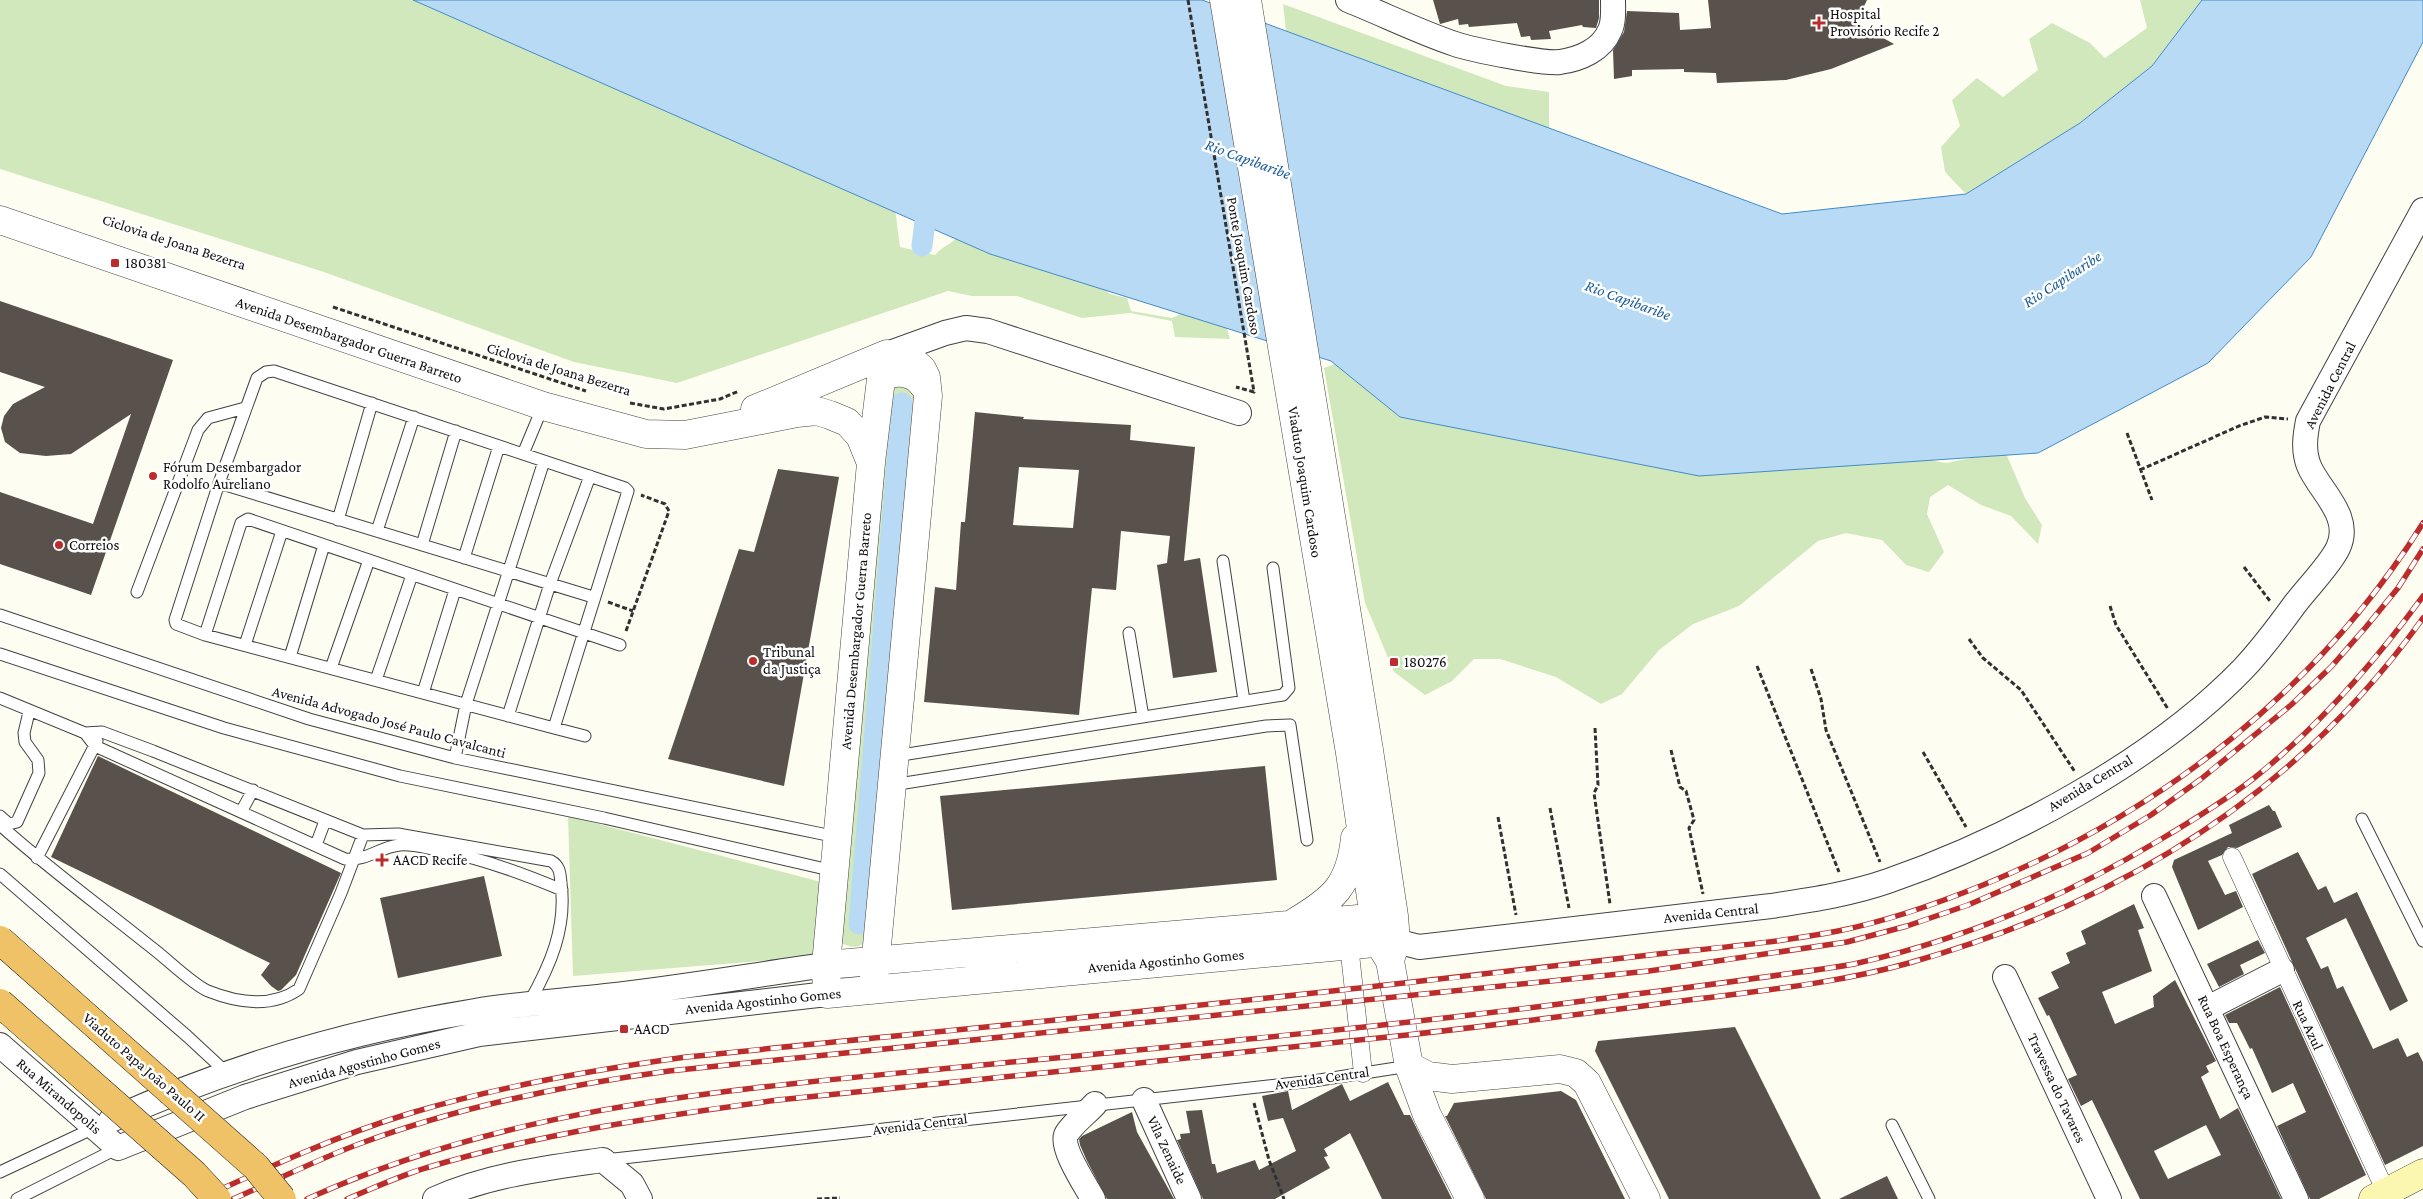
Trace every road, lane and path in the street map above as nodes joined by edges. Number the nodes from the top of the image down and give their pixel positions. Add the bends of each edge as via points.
1 (1188, 0) edge
2 (1224, 0) edge
3 (1247, 0) edge
4 (1348, 0) edge
5 (1613, 0) edge
6 (2423, 210) edge
7 (0, 220) edge
8 (327, 305) dead end
9 (887, 354) junction
10 (1226, 384) dead end
11 (747, 388) dead end
12 (589, 392) dead end
13 (928, 392) junction
14 (372, 403) junction
15 (626, 403) dead end
16 (543, 406) junction
17 (245, 408) junction
18 (1239, 413) dead end
19 (414, 417) junction
20 (2308, 421) junction
21 (456, 431) junction
22 (703, 431) junction
23 (2127, 434) dead end
24 (499, 446) junction
25 (523, 454) junction
26 (544, 461) junction
27 (871, 463) junction
28 (2140, 470) junction
29 (590, 476) junction
30 (219, 483) junction
31 (628, 491) junction
32 (2152, 500) dead end
33 (338, 520) junction
34 (282, 531) junction
35 (377, 531) junction
36 (324, 545) junction
37 (422, 545) junction
38 (464, 558) junction
39 (369, 560) junction
40 (1223, 560) dead end
41 (2244, 567) dead end
42 (1273, 568) dead end
43 (508, 571) junction
44 (412, 575) junction
45 (550, 584) junction
46 (455, 590) junction
47 (137, 592) dead end
48 (594, 597) junction
49 (498, 604) junction
50 (2110, 606) dead end
51 (633, 611) junction
52 (0, 615) edge
53 (539, 618) junction
54 (2284, 620) junction
55 (583, 633) junction
56 (1129, 633) dead end
57 (205, 635) junction
58 (1969, 639) dead end
59 (245, 645) junction
60 (620, 646) joint
61 (0, 654) edge
62 (290, 657) junction
63 (1757, 666) dead end
64 (331, 668) junction
65 (1811, 669) dead end
66 (376, 680) junction
67 (423, 693) junction
68 (0, 698) edge
69 (1244, 700) junction
70 (466, 704) junction
71 (29, 712) junction
72 (508, 716) junction
73 (1143, 717) junction
74 (2178, 726) junction
75 (554, 728) junction
76 (1595, 728) dead end
77 (102, 732) junction
78 (85, 733) junction
79 (585, 736) dead end
80 (95, 746) junction
81 (153, 750) junction
82 (1671, 750) dead end
83 (1359, 752) junction
84 (1922, 752) dead end
85 (894, 756) junction
86 (455, 758) junction
87 (146, 769) junction
88 (892, 785) junction
89 (2086, 789) junction
90 (253, 790) junction
91 (1355, 794) junction
92 (1550, 808) dead end
93 (241, 812) junction
94 (0, 816) edge
95 (1498, 817) dead end
96 (2362, 818) dead end
97 (325, 821) junction
98 (0, 824) edge
99 (363, 835) junction
100 (838, 837) junction
101 (1307, 840) dead end
102 (316, 845) junction
103 (1976, 845) junction
104 (2232, 857) dead end
105 (37, 858) junction
106 (354, 860) junction
107 (834, 871) junction
108 (0, 874) edge
109 (1888, 881) junction
110 (562, 890) junction
111 (1847, 892) junction
112 (2154, 896) dead end
113 (1708, 914) junction
114 (1291, 924) junction
115 (1613, 924) junction
116 (1573, 929) junction
117 (1520, 935) junction
118 (1386, 936) junction
119 (0, 940) edge
120 (2423, 941) edge
121 (1349, 945) junction
122 (875, 960) junction
123 (826, 965) junction
124 (2282, 970) junction
125 (2005, 977) dead end
126 (873, 990) junction
127 (827, 994) junction
128 (0, 1003) edge
129 (529, 1003) junction
130 (2208, 1008) junction
131 (532, 1028) junction
132 (0, 1045) edge
133 (1409, 1066) junction
134 (1363, 1072) junction
135 (228, 1074) junction
136 (1250, 1088) junction
137 (1144, 1100) junction
138 (1095, 1104) junction
139 (1892, 1125) dead end
140 (96, 1127) junction
141 (118, 1148) junction
142 (603, 1160) junction
143 (0, 1172) edge
144 (2423, 1173) edge
145 (2380, 1195) edge
146 (840, 1198) edge
147 (17, 1199) edge
148 (217, 1199) edge
149 (282, 1199) edge
150 (435, 1199) edge
151 (640, 1199) edge
152 (817, 1199) edge
153 (1092, 1199) edge
154 (1189, 1199) edge
155 (1284, 1199) edge
156 (1470, 1199) edge
157 (1646, 1199) edge
158 (1929, 1199) edge
159 (2109, 1199) edge
160 (2296, 1199) edge

1 - 10 path, Ponte Joaquim Cardoso via 1254,392
2 - 83 street, Viaduto Joaquim Cardoso
3 - 83 street, Viaduto Joaquim Cardoso
4 - 5 street via 1456,44 1521,58 1559,62 1581,56 1605,40 1611,29
6 - 20 street, Avenida Central
7 - 16 street, Avenida Desembargador Guerra Barreto
8 - 12 path, Ciclovia de Joana Bezerra
9 - 13 street via 914,361 926,377
9 - 18 street, Avenida Desembargador Guerra Barreto via 966,328 988,331
9 - 22 street, Avenida Desembargador Guerra Barreto
11 - 15 path, Ciclovia de Joana Bezerra via 720,399 664,408
13 - 27 street via 920,380 900,372 887,374 881,380
13 - 85 street
14 - 17 lane via 274,371 256,378
14 - 19 lane
14 - 33 lane
16 - 22 street, Avenida Desembargador Guerra Barreto via 646,434 664,436
16 - 25 lane
17 - 30 lane
17 - 47 lane via 208,418 198,430
19 - 21 lane
19 - 35 lane
20 - 28 path via 2265,417
20 - 54 street, Avenida Central via 2305,435 2309,466 2341,518 2342,530 2338,548
21 - 24 lane
21 - 37 lane
22 - 27 street, Avenida Desembargador Guerra Barreto via 817,411 847,422 860,436
23 - 28 path
24 - 25 lane
24 - 38 lane
25 - 26 lane
26 - 29 lane
26 - 43 lane
27 - 100 street, Avenida Desembargador Guerra Barreto
28 - 32 path
29 - 31 lane
29 - 45 lane
30 - 33 lane
30 - 57 lane via 175,620 181,628
31 - 48 lane
31 - 51 path via 665,504 670,511
33 - 35 lane
34 - 36 lane
34 - 57 lane via 248,519 241,523
34 - 59 lane
35 - 37 lane
36 - 39 lane
36 - 62 lane
37 - 38 lane
38 - 43 lane
39 - 44 lane
39 - 64 lane
40 - 69 lane
41 - 54 path
42 - 69 lane via 1289,688 1283,695
43 - 45 lane
43 - 49 lane
44 - 46 lane
44 - 66 lane
45 - 48 lane
45 - 53 lane
46 - 49 lane
46 - 67 lane
48 - 51 path
48 - 55 lane
49 - 53 lane
49 - 70 lane
50 - 74 path via 2116,625
51 - 60 path
52 - 86 lane, Avenida Advogado José Paulo Cavalcanti via 309,719
53 - 55 lane
53 - 72 lane
54 - 74 street, Avenida Central via 2243,669
55 - 60 lane
55 - 75 lane
56 - 73 lane
57 - 59 lane
58 - 89 path via 1983,658 2021,690
59 - 62 lane
61 - 107 lane via 224,728 400,776 604,818
62 - 64 lane
63 - 111 path
64 - 66 lane
65 - 109 path via 1821,699 1826,730
66 - 67 lane
67 - 70 lane
68 - 71 lane
69 - 73 lane
70 - 72 lane
70 - 86 lane
71 - 78 lane
71 - 94 lane via 25,742 38,760 39,773 17,822 9,824
72 - 75 lane
73 - 85 lane
74 - 89 street, Avenida Central
75 - 79 lane
76 - 115 path via 1598,785 1594,793
77 - 78 lane
77 - 80 lane
77 - 81 lane
78 - 80 lane
80 - 87 lane
80 - 105 lane
81 - 87 lane
81 - 90 lane
82 - 113 path via 1680,787 1686,791 1692,808 1694,820 1689,828
83 - 91 street, Viaduto Joaquim Cardoso
83 - 118 street, Viaduto Joaquim Cardoso
84 - 103 path
85 - 88 street
86 - 100 lane, Avenida Advogado José Paulo Cavalcanti
87 - 93 lane
88 - 101 lane via 1266,726 1290,726
88 - 122 street
89 - 103 street, Avenida Central
90 - 93 lane
90 - 97 lane
91 - 114 street via 1356,834 1353,856 1343,884 1320,907
91 - 118 street, Viaduto Joaquim Cardoso
92 - 116 path
93 - 102 lane
95 - 117 path
96 - 120 lane
97 - 99 lane
97 - 102 lane
98 - 105 lane
99 - 106 lane
99 - 110 lane via 398,834 551,861 560,869
100 - 107 street, Avenida Desembargador Guerra Barreto
102 - 106 lane
103 - 109 street, Avenida Central
104 - 124 street, Rua Azul
105 - 106 lane via 207,991 244,1001 270,1002 287,998 299,989
106 - 110 lane via 388,848 414,846 459,854 517,871
107 - 123 street, Avenida Desembargador Guerra Barreto
108 - 135 lane
109 - 111 street, Avenida Central
110 - 129 lane via 561,928 556,947
111 - 113 street, Avenida Central via 1814,900
112 - 130 street, Rua Boa Esperança
113 - 115 street, Avenida Central
114 - 118 street, Avenida Agostinho Gomes
114 - 122 street, Avenida Agostinho Gomes
115 - 116 street, Avenida Central
116 - 117 street, Avenida Central
117 - 118 street, Avenida Central via 1419,947
118 - 121 street, Avenida Agostinho Gomes
118 - 133 street, Viaduto Joaquim Cardoso
119 - 149 highway, Viaduto Papa João Paulo II, bridge via 256,1167
121 - 126 street, Avenida Agostinho Gomes
121 - 134 street
122 - 123 street, Avenida Agostinho Gomes
122 - 126 street
123 - 127 street, Avenida Desembargador Guerra Barreto
123 - 129 street, Avenida Agostinho Gomes via 607,996
124 - 130 street
124 - 145 street, Rua Azul
125 - 159 street, Travessa do Tavares
126 - 127 street, Avenida Agostinho Gomes
127 - 131 street, Avenida Agostinho Gomes
128 - 148 highway, bridge via 194,1174
129 - 131 lane
129 - 135 street, Avenida Agostinho Gomes via 474,1011 333,1041
130 - 160 street, Rua Boa Esperança
131 - 141 street, Avenida Agostinho Gomes via 478,1034 357,1062 245,1097
132 - 140 street, Rua Mirandopolis
133 - 134 lane, Avenida Central
133 - 156 street, Viaduto Joaquim Cardoso via 1427,1115
133 - 157 street via 1428,1076 1445,1079 1560,1069 1576,1072 1587,1083
134 - 136 lane, Avenida Central
135 - 140 street, Avenida Agostinho Gomes via 149,1103
136 - 137 lane, Avenida Central
136 - 155 path via 1269,1160
137 - 138 lane, Avenida Central
137 - 154 street, Vila Zenaide
138 - 142 lane, Avenida Central
138 - 153 street via 1067,1134 1066,1142
139 - 158 lane
140 - 141 street, Rua Mirandopolis
140 - 143 lane
141 - 147 lane
142 - 150 street, Avenida Central via 534,1170 482,1182
142 - 151 street via 632,1184
144 - 145 main road
146 - 152 path

